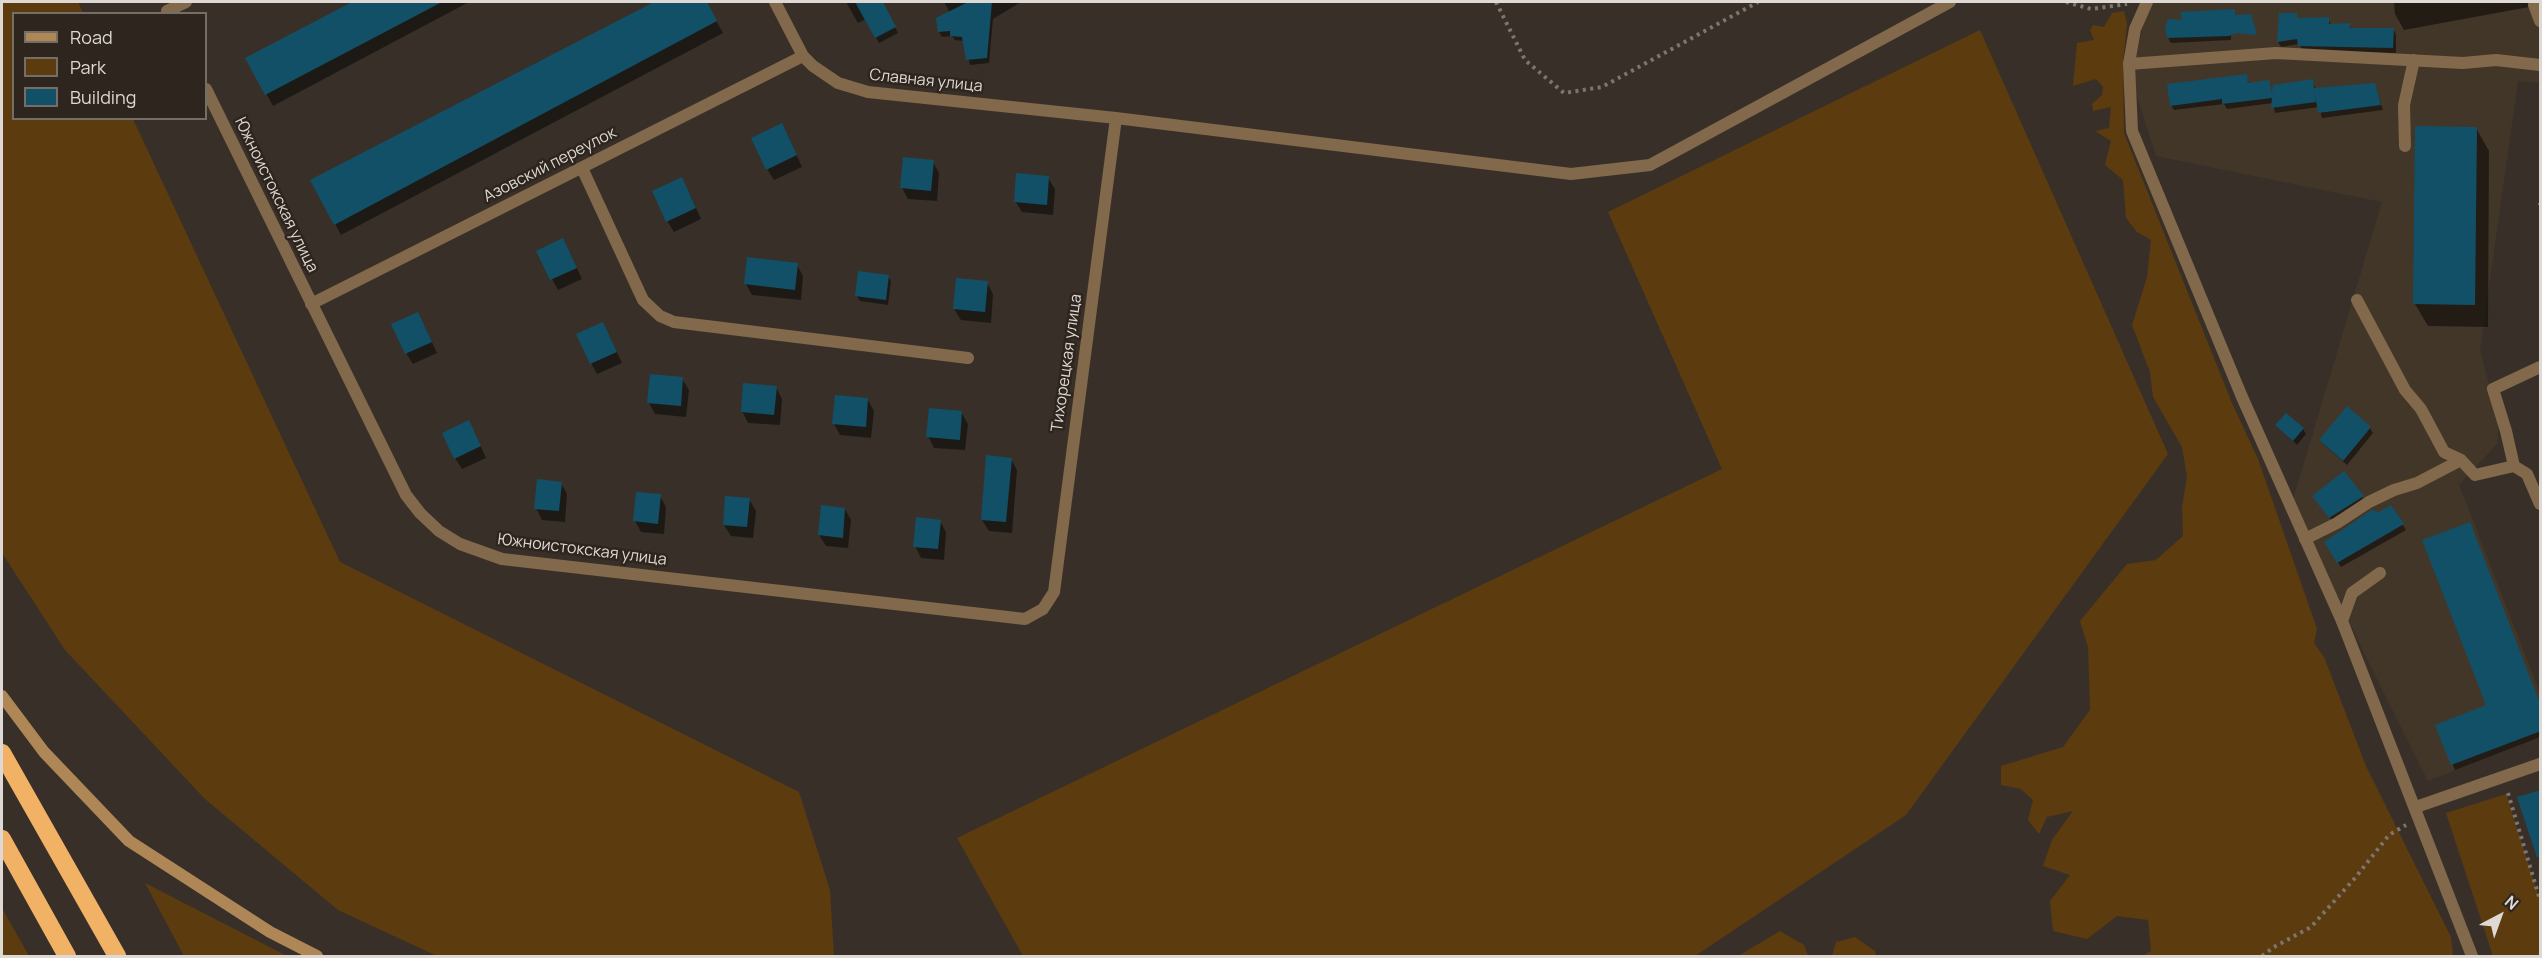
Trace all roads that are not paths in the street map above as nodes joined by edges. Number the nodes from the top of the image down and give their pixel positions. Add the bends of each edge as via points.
1 (186, 2) edge
2 (775, 2) edge
3 (1950, 2) edge
4 (2147, 2) edge
5 (2534, 5) dead end
6 (166, 9) edge
7 (2541, 21) edge
8 (803, 56) junction
9 (2414, 60) junction
10 (2129, 64) junction
11 (2541, 65) edge
12 (207, 91) edge
13 (1116, 118) junction
14 (2405, 146) dead end
15 (582, 168) junction
16 (2357, 300) dead end
17 (311, 304) junction
18 (968, 358) dead end
19 (2541, 367) edge
20 (2461, 460) junction
21 (2514, 466) junction
22 (2541, 504) edge
23 (2305, 539) junction
24 (2380, 573) dead end
25 (1043, 609) joint
26 (2342, 621) junction
27 (2, 696) edge
28 (2, 753) edge
29 (2541, 764) edge
30 (2418, 812) junction
31 (2, 839) edge
32 (67, 957) edge
33 (117, 957) edge
34 (317, 957) edge
35 (2472, 957) edge

1 - 6 street
2 - 8 street, Славная улица
3 - 13 street, Славная улица via 1650,165 1571,174
4 - 10 street via 2135,29
5 - 7 street
8 - 13 street, Славная улица via 838,83 868,92
8 - 15 street, Азовский переулок
9 - 10 street via 2276,53
9 - 11 street via 2496,60
9 - 14 street via 2404,105
10 - 23 street via 2132,131
12 - 17 street, Южноистокская улица
13 - 25 street, Тихорецкая улица via 1054,592
15 - 17 street, Азовский переулок
15 - 18 street via 643,300 660,316 674,322
16 - 20 street via 2405,390 2421,409 2444,452
17 - 25 street, Южноистокская улица via 406,495 439,531 481,553 502,559 1025,619
19 - 21 street via 2493,389
20 - 21 street via 2475,476
20 - 23 street via 2369,502
21 - 22 street via 2527,474
23 - 26 street
24 - 26 street via 2352,593
26 - 30 street
27 - 34 main road via 44,752 129,841 270,932
28 - 33 highway
29 - 30 street
30 - 35 street
31 - 32 highway

